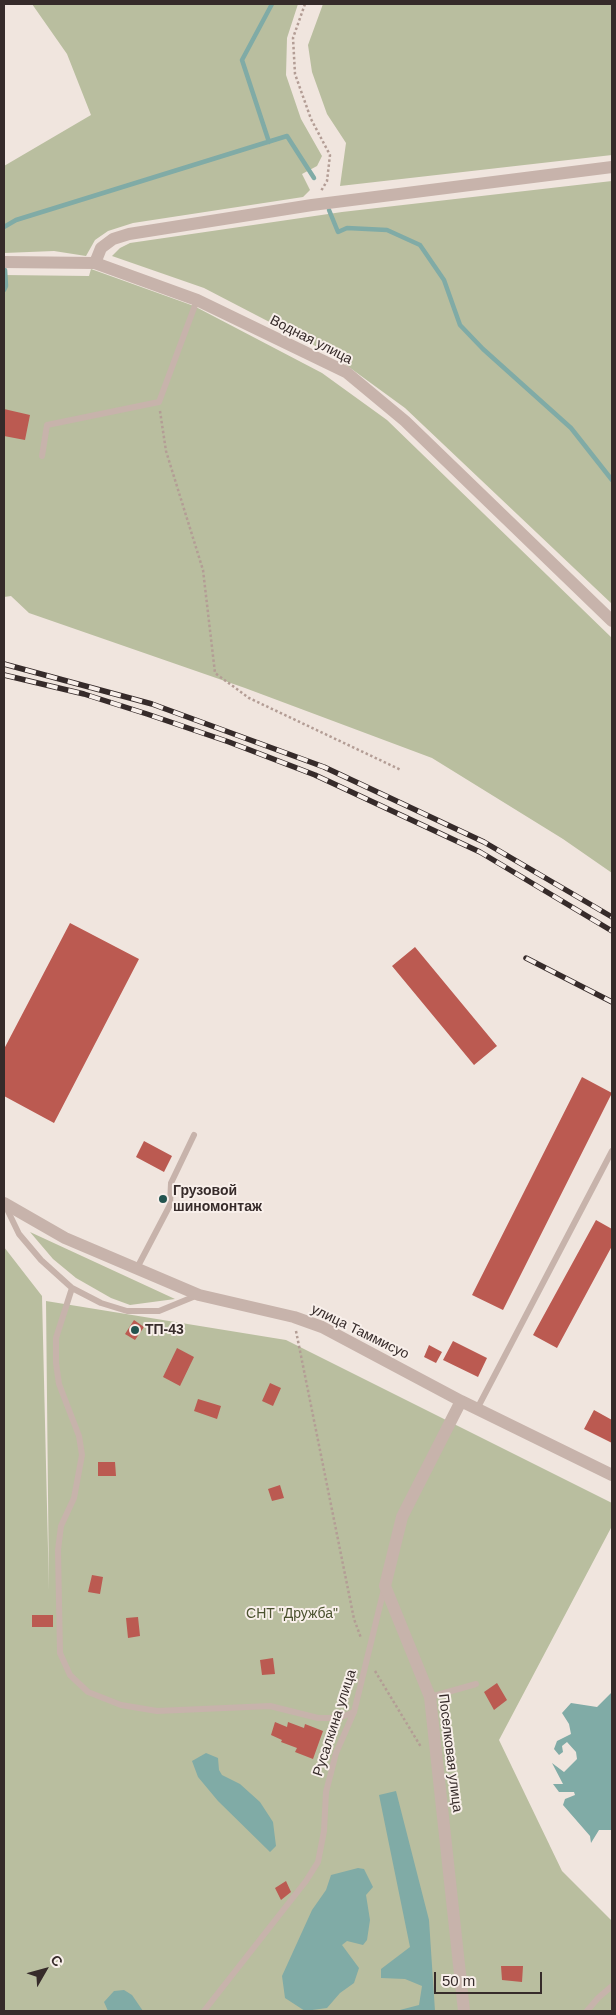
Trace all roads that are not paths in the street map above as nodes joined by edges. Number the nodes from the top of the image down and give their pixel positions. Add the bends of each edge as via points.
1 (612, 167) edge
2 (4, 262) edge
3 (95, 263) junction
4 (197, 300) junction
5 (42, 456) dead end
6 (612, 621) edge
7 (194, 1135) dead end
8 (612, 1151) edge
9 (4, 1203) edge
10 (138, 1268) junction
11 (72, 1288) junction
12 (200, 1295) junction
13 (461, 1401) junction
14 (477, 1409) junction
15 (612, 1475) edge
16 (385, 1586) junction
17 (476, 1684) dead end
18 (430, 1696) junction
19 (354, 1712) junction
20 (612, 1986) edge
21 (204, 2011) edge
22 (464, 2011) edge
23 (587, 2011) edge

1 - 3 street via 312,205 129,234 113,239 101,248
2 - 3 street, Водная улица
3 - 4 street, Водная улица
4 - 5 lane via 159,402 47,425
4 - 6 street, Водная улица via 346,372 405,421
7 - 10 lane via 171,1183 170,1205
8 - 14 lane
9 - 10 street, улица Таммисуо via 65,1238
9 - 11 lane via 27,1245
10 - 12 street, улица Таммисуо
11 - 12 lane via 117,1309 144,1312 171,1307
11 - 19 lane via 56,1338 59,1384 79,1436 82,1455 74,1498 61,1526 58,1550 60,1653 70,1675 88,1692 121,1705 157,1711 270,1706 318,1718 339,1718
12 - 13 street, улица Таммисуо via 294,1317 322,1327
13 - 14 street, улица Таммисуо
13 - 16 street via 402,1517
14 - 15 street, улица Таммисуо
16 - 18 street, Поселковая улица
16 - 19 lane, Русалкина улица
17 - 18 lane
18 - 22 street, Поселковая улица
19 - 21 lane, Русалкина улица via 336,1753 326,1792 318,1862
20 - 23 lane

